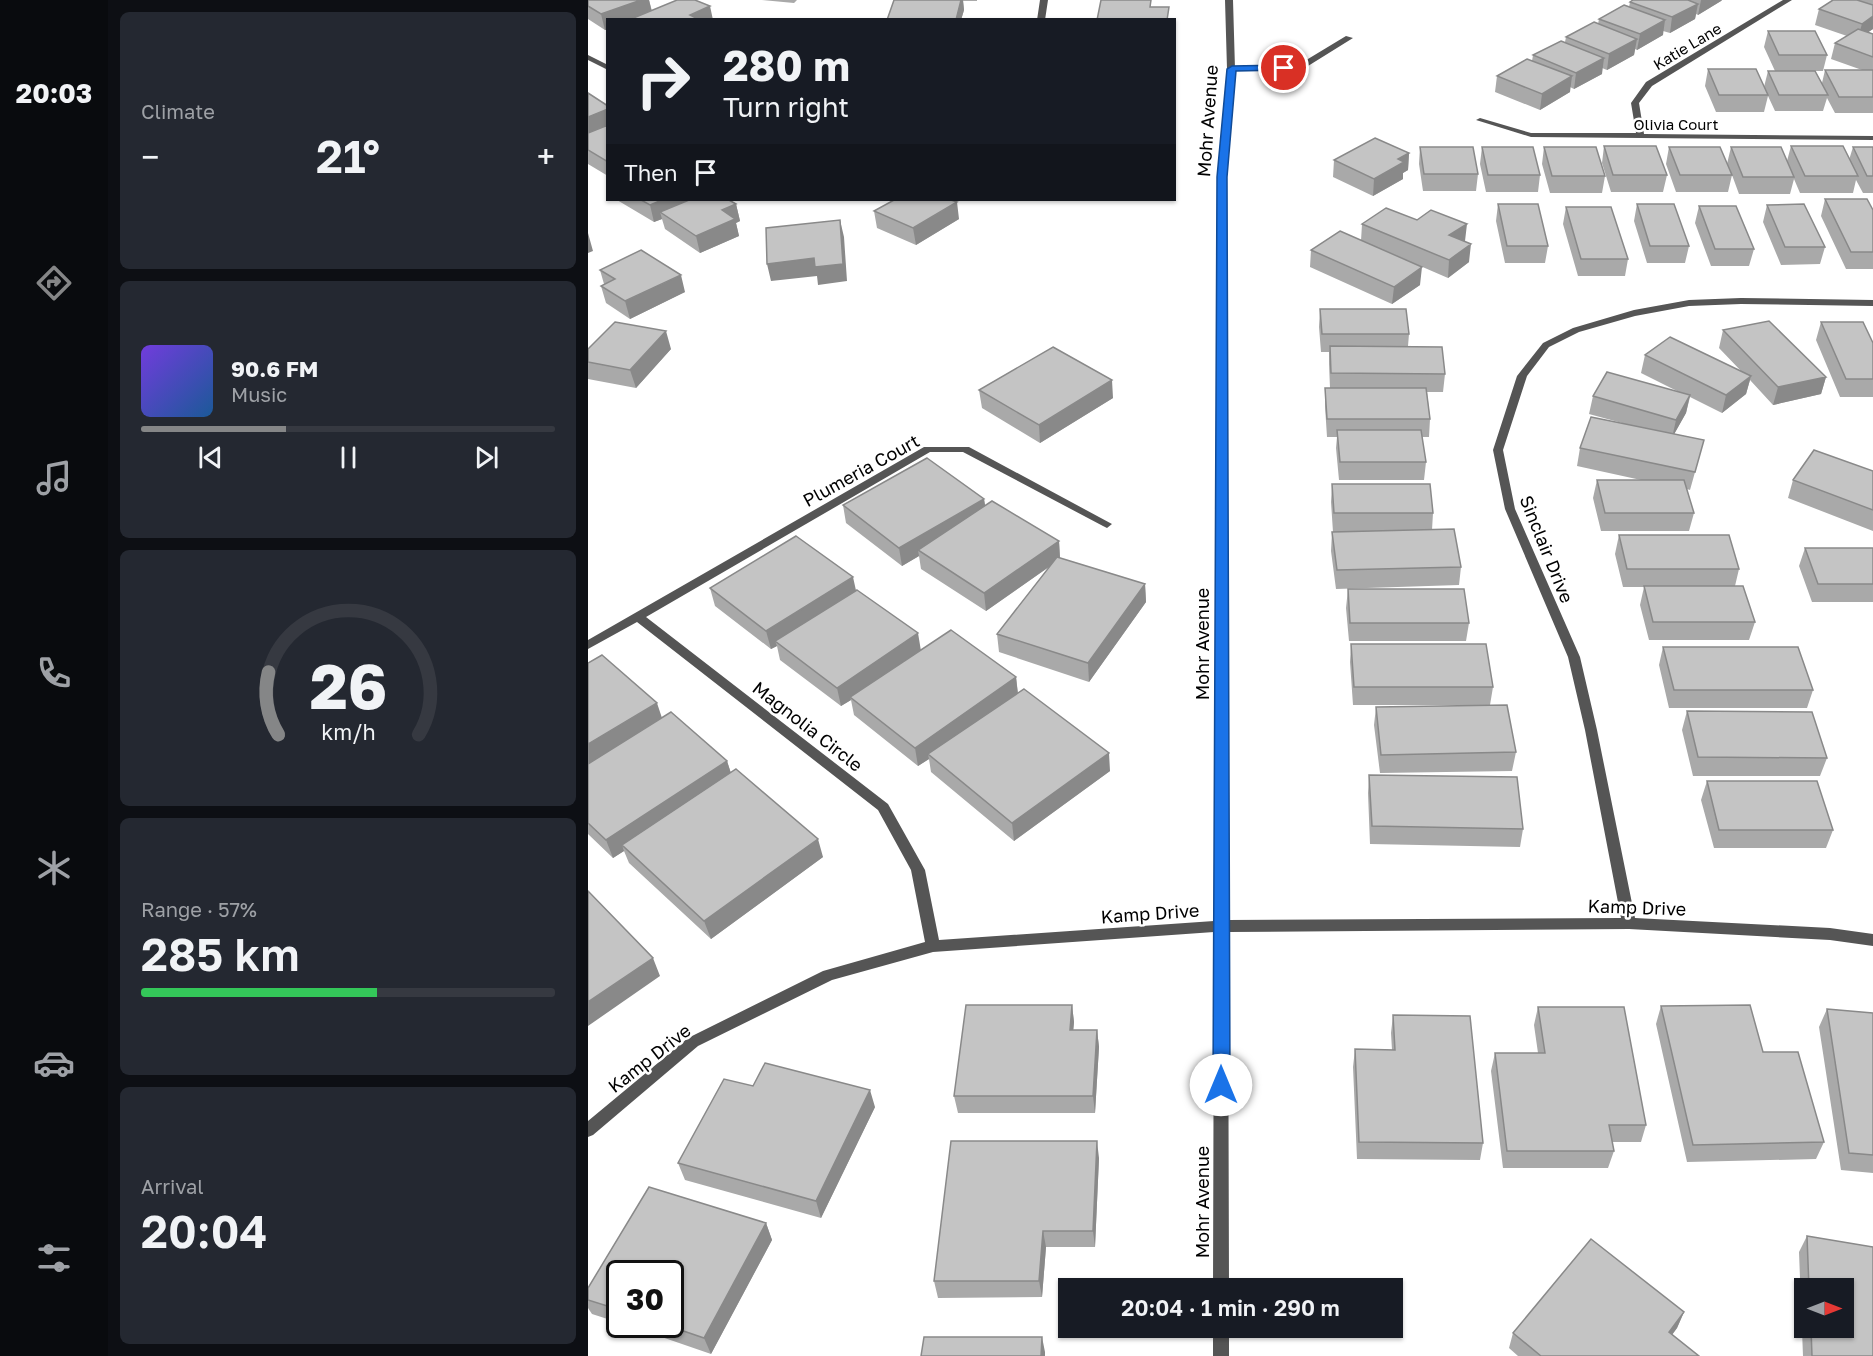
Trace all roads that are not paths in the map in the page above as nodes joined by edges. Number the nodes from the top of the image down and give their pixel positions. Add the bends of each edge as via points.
1 (1044, 0) edge
2 (1229, 0) edge
3 (1788, 0) edge
4 (1041, 18) edge
5 (1349, 38) dead end
6 (588, 57) edge
7 (606, 67) edge
8 (1232, 69) junction
9 (1480, 120) dead end
10 (1641, 137) junction
11 (1873, 138) edge
12 (1873, 303) edge
13 (1107, 524) dead end
14 (637, 616) junction
15 (588, 645) edge
16 (1629, 923) junction
17 (1222, 926) junction
18 (1873, 940) edge
19 (933, 946) junction
20 (588, 1130) edge
21 (1221, 1278) edge
22 (1221, 1338) edge
23 (1221, 1356) edge

1 - 4 street
2 - 8 street, Mohr Avenue
3 - 10 street, Katie Lane via 1649,84 1635,103
5 - 8 street via 1305,64
6 - 7 street
8 - 17 street, Mohr Avenue via 1222,177
9 - 10 street, Olivia Court via 1531,135
10 - 11 street, Olivia Court
12 - 16 street, Sinclair Drive via 1700,302 1634,313 1576,330 1546,345 1522,376 1498,450 1510,509 1574,657
13 - 14 street, Plumeria Court via 965,449 928,449
14 - 15 street
14 - 19 street, Magnolia Circle via 883,807 918,870
16 - 17 street, Kamp Drive
16 - 18 street, Kamp Drive
17 - 19 street, Kamp Drive
17 - 21 street, Mohr Avenue
19 - 20 street, Kamp Drive via 828,975 693,1042
22 - 23 street

